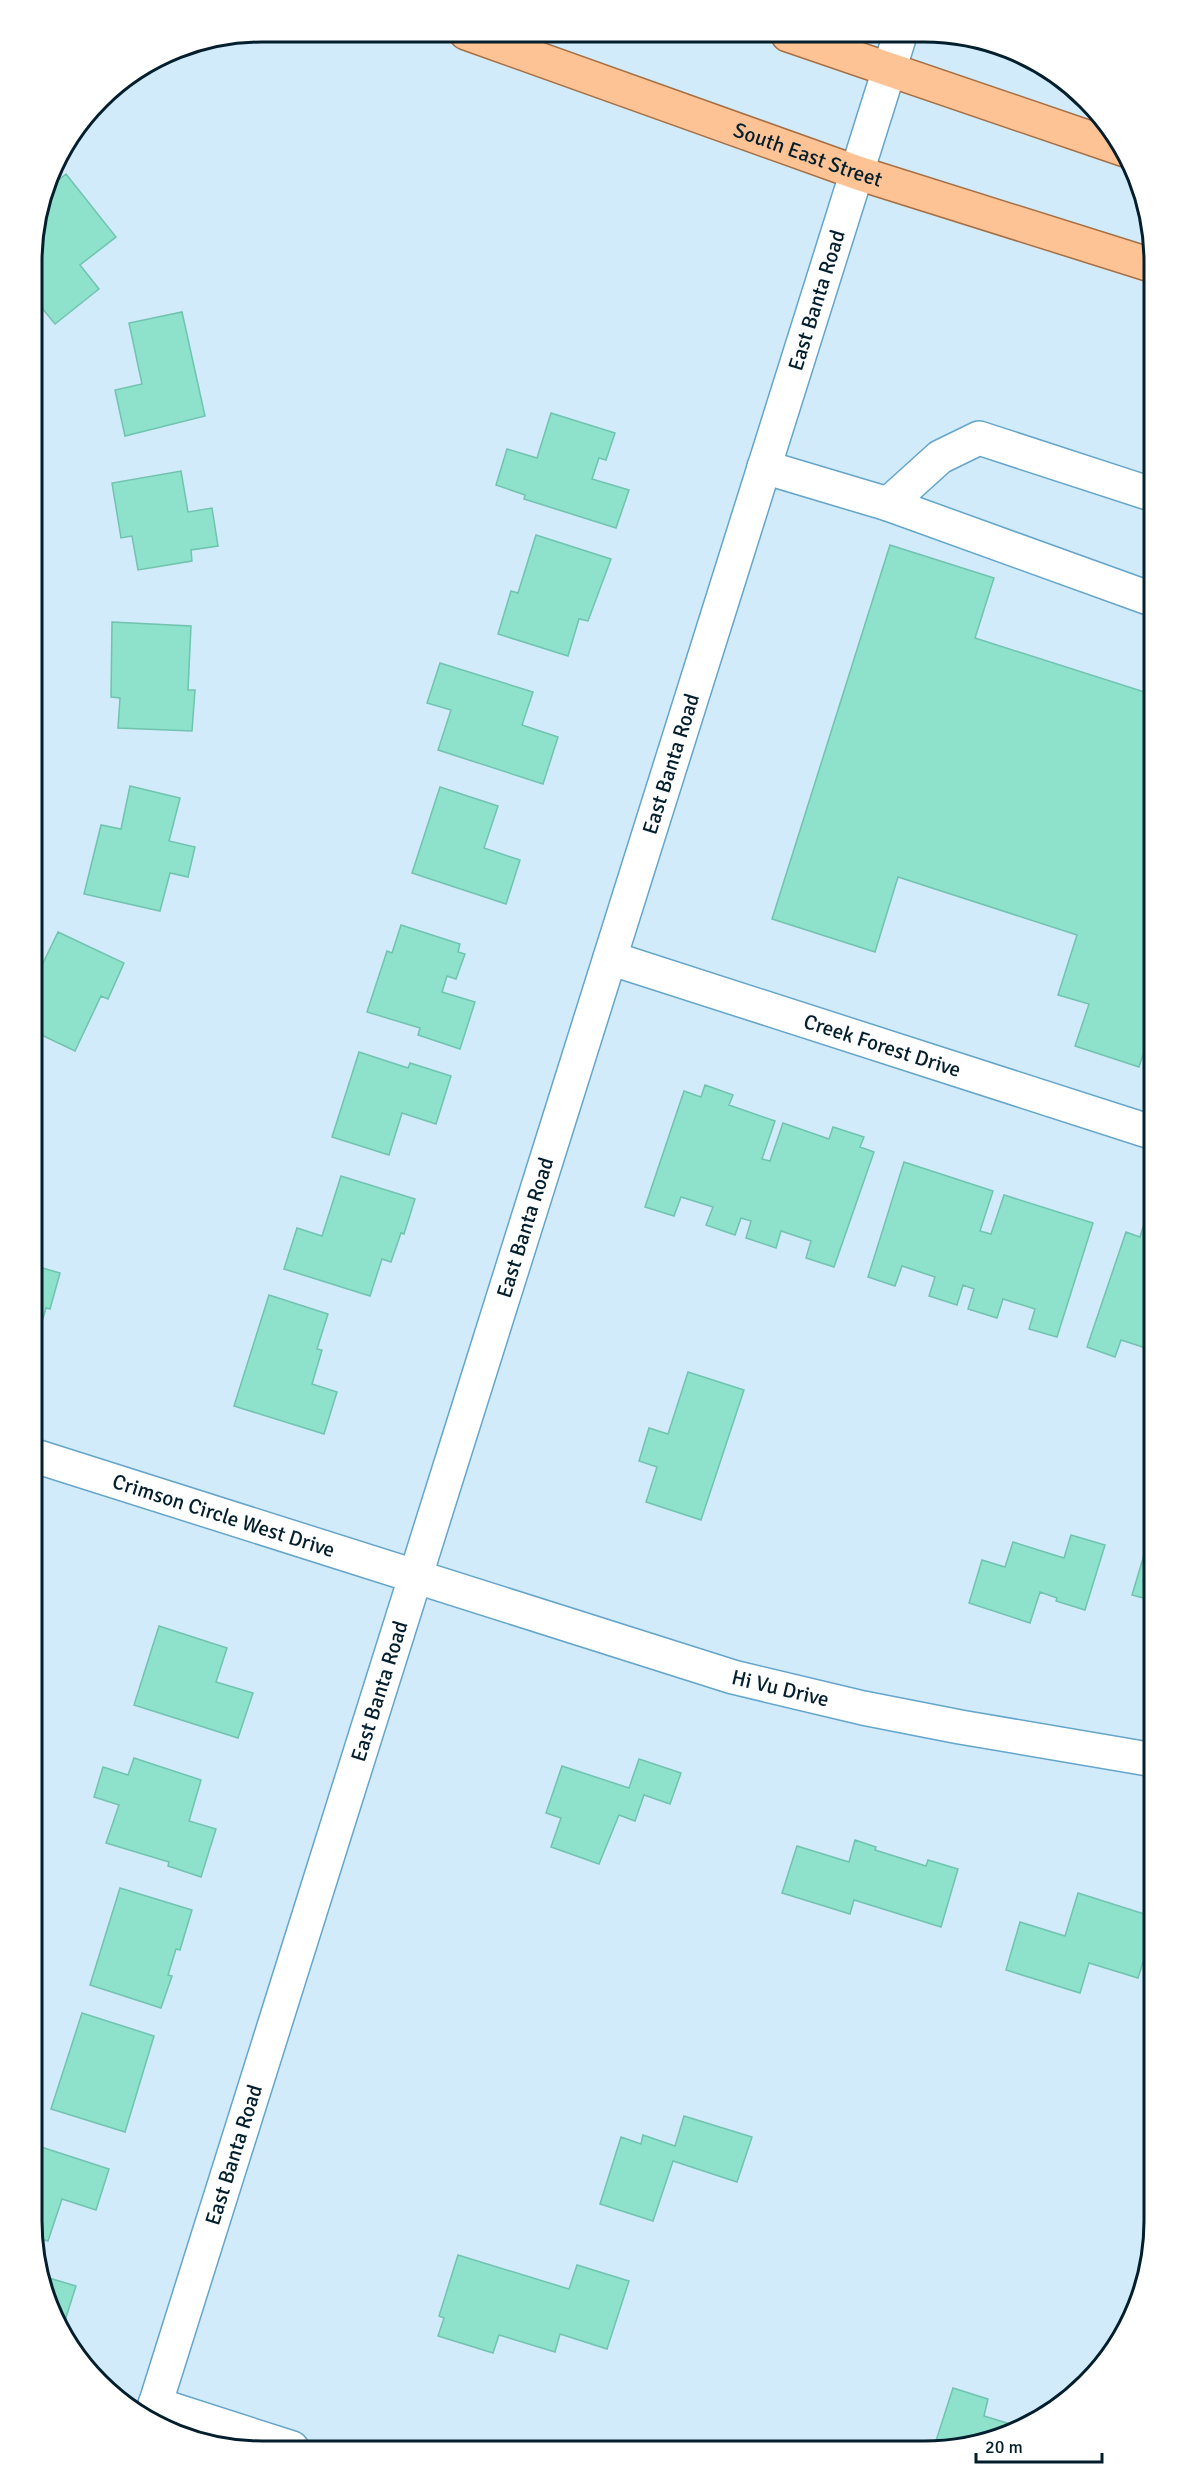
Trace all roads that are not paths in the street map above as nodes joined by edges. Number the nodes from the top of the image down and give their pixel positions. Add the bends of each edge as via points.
1 (491, 42) edge
2 (808, 42) edge
3 (898, 42) edge
4 (889, 71) junction
5 (1110, 145) edge
6 (858, 173) junction
7 (1144, 263) edge
8 (764, 468) junction
9 (1144, 492) edge
10 (888, 504) junction
11 (1144, 596) edge
12 (610, 958) junction
13 (1144, 1130) edge
14 (42, 1458) edge
15 (417, 1575) junction
16 (1144, 1758) edge
17 (153, 2412) edge
18 (155, 2412) edge
19 (265, 2441) edge

1 - 6 main road, South East Street
2 - 4 main road
3 - 4 street, East Banta Road
4 - 5 main road
4 - 6 street, East Banta Road
6 - 7 main road, South East Street
6 - 8 street, East Banta Road
8 - 10 street
8 - 12 street, East Banta Road
9 - 10 street via 979,438 940,457
10 - 11 street
12 - 13 street, Creek Forest Drive
12 - 15 street, East Banta Road
14 - 15 street, Crimson Circle West Drive
15 - 16 street, Hi Vu Drive via 675,1660 789,1691 1004,1736
15 - 17 street, East Banta Road
18 - 19 street

